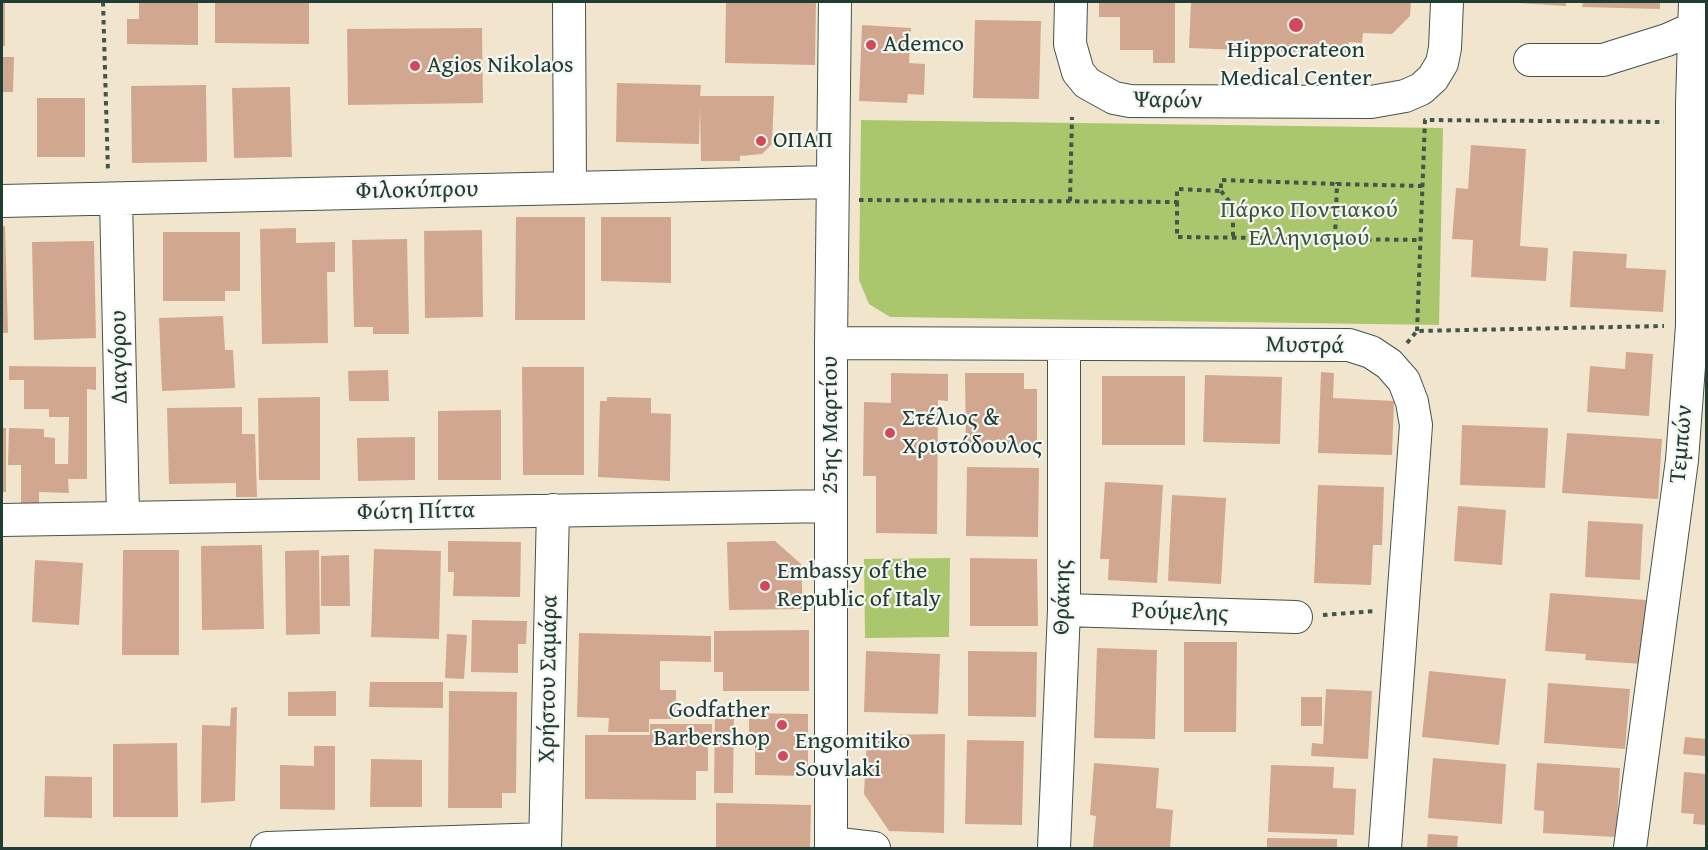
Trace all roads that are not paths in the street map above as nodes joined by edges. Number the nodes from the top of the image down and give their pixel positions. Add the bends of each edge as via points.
1 (569, 2) edge
2 (836, 2) edge
3 (1071, 2) edge
4 (1448, 2) edge
5 (1696, 14) edge
6 (1530, 60) dead end
7 (1697, 110) edge
8 (570, 187) junction
9 (844, 191) junction
10 (116, 199) junction
11 (2, 201) edge
12 (1699, 326) edge
13 (831, 343) junction
14 (1064, 345) junction
15 (831, 506) junction
16 (553, 510) junction
17 (123, 516) junction
18 (2, 520) edge
19 (1064, 610) junction
20 (1296, 617) road end
21 (545, 844) edge
22 (831, 846) edge
23 (267, 849) edge
24 (874, 849) edge
25 (1054, 849) edge
26 (1385, 849) edge
27 (1630, 849) edge

1 - 8 street
2 - 9 street, 25ης Μαρτίου
3 - 4 street, Ψαρών via 1070,44 1078,72 1087,83 1114,98 1371,102 1421,89 1442,63
5 - 6 street via 1659,43 1603,60
5 - 7 street, Τεμπών
7 - 12 street, Τεμπών
8 - 9 street, Φιλοκύπρου
8 - 10 street, Φιλοκύπρου
9 - 13 street, 25ης Μαρτίου
10 - 11 street, Φιλοκύπρου
10 - 17 street, Διαγόρου
12 - 27 street, Τεμπών
13 - 14 street, Μυστρά
13 - 15 street, 25ης Μαρτίου
14 - 19 street, Θράκης
14 - 26 street, Μυστρά via 1349,345 1371,352 1404,381 1416,425
15 - 16 street, Φώτη Πίττα
15 - 22 street, 25ης Μαρτίου
16 - 17 street, Φώτη Πίττα
16 - 21 street, Χρήστου Σαμάρα
17 - 18 street, Φώτη Πίττα
19 - 20 street, Ρούμελης
19 - 25 street, Θράκης
21 - 23 street
22 - 24 street

